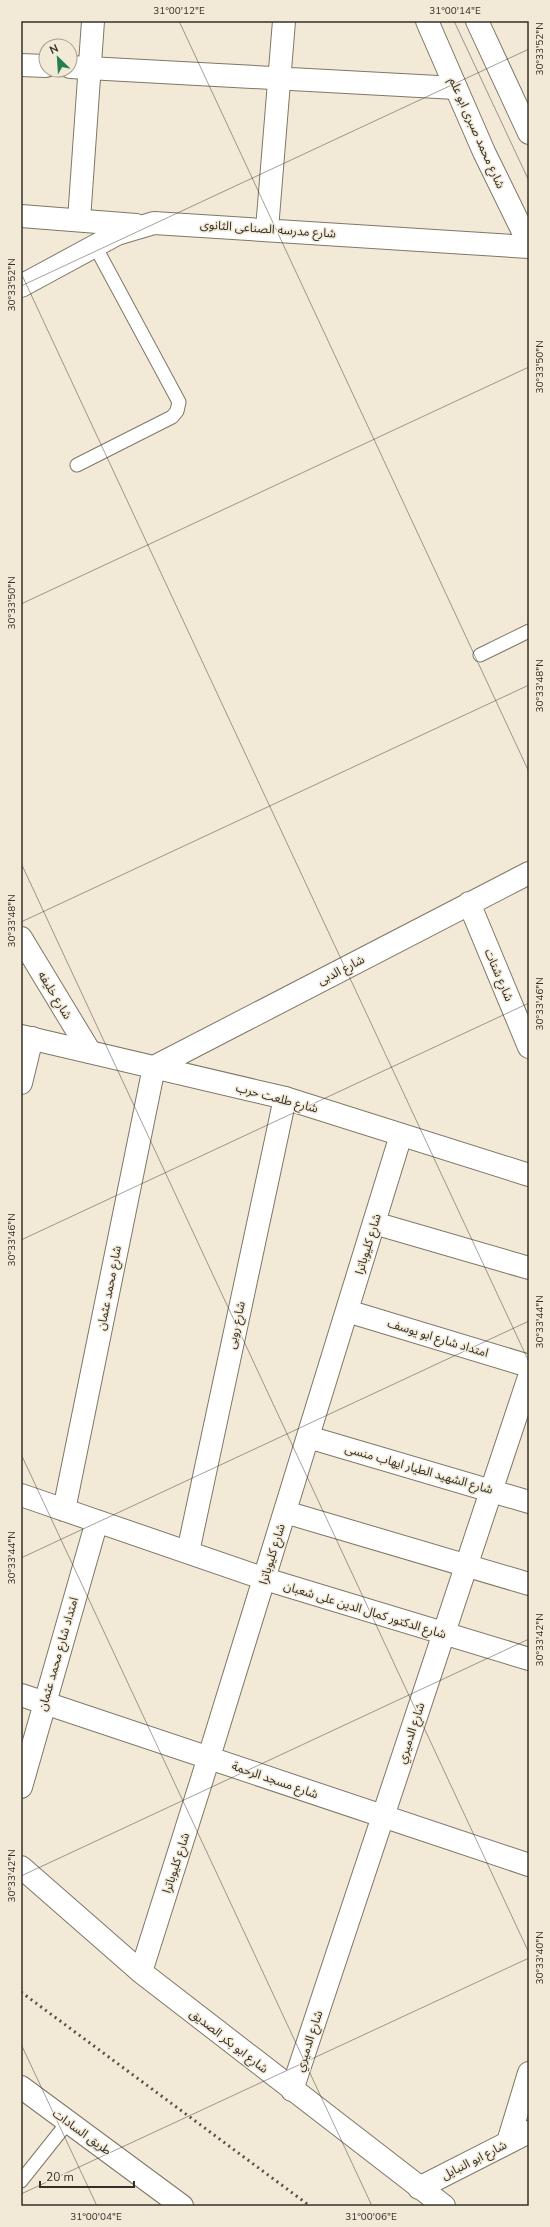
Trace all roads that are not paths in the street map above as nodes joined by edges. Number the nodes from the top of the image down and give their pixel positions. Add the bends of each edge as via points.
1 (93, 21) edge
2 (284, 21) edge
3 (427, 21) edge
4 (477, 21) edge
5 (21, 65) edge
6 (38, 66) edge
7 (80, 68) edge
8 (279, 78) junction
9 (456, 88) junction
10 (522, 103) edge
11 (529, 133) edge
12 (21, 216) edge
13 (79, 220) junction
14 (142, 225) junction
15 (267, 229) junction
16 (529, 244) edge
17 (95, 246) junction
18 (529, 247) edge
19 (21, 286) edge
20 (77, 465) dead end
21 (529, 631) edge
22 (480, 655) dead end
23 (529, 873) edge
24 (469, 903) junction
25 (21, 938) edge
26 (27, 1037) edge
27 (529, 1047) edge
28 (90, 1052) junction
29 (154, 1067) junction
30 (21, 1083) edge
31 (284, 1098) junction
32 (401, 1135) junction
33 (529, 1175) edge
34 (374, 1223) junction
35 (529, 1268) edge
36 (347, 1310) junction
37 (529, 1366) edge
38 (529, 1377) edge
39 (308, 1437) junction
40 (491, 1491) junction
41 (21, 1495) edge
42 (529, 1502) edge
43 (64, 1510) junction
44 (285, 1512) junction
45 (97, 1521) junction
46 (188, 1552) junction
47 (466, 1566) junction
48 (265, 1579) junction
49 (529, 1584) edge
50 (444, 1634) junction
51 (529, 1659) edge
52 (21, 1695) edge
53 (44, 1702) junction
54 (209, 1757) junction
55 (21, 1787) edge
56 (383, 1816) junction
57 (529, 1865) edge
58 (21, 1867) edge
59 (141, 1972) junction
60 (529, 2073) edge
61 (21, 2087) edge
62 (292, 2090) junction
63 (68, 2122) junction
64 (529, 2132) edge
65 (508, 2142) junction
66 (21, 2181) edge
67 (419, 2188) junction
68 (182, 2206) edge
69 (444, 2206) edge

1 - 7 street
2 - 8 street
3 - 9 street, شارع محمد صبرى ابو علم
4 - 10 street
5 - 6 street
7 - 8 street
7 - 13 street
8 - 9 street
8 - 15 street
9 - 16 street, شارع محمد صبرى ابو علم
10 - 11 street
12 - 13 street
13 - 14 street
14 - 15 street, شارع مدرسه الصناعى الثانوى via 167,222
14 - 17 street, شارع مدرسه الصناعى الثانوى
15 - 18 street, شارع مدرسه الصناعى الثانوى
17 - 19 street, شارع مدرسه الصناعى الثانوى
17 - 20 lane via 179,402 172,417
21 - 22 lane
23 - 24 street, شارع الدبى
24 - 27 street, شارع شتات
24 - 29 street, شارع الدبى
25 - 28 street, شارع خليفه
26 - 28 street, شارع طلعت حرب
26 - 30 street
28 - 29 street, شارع طلعت حرب
29 - 31 street, شارع طلعت حرب
29 - 43 street, شارع محمد عثمان
31 - 32 street, شارع طلعت حرب
31 - 46 street, شارع روبى
32 - 33 street, شارع طلعت حرب
32 - 34 street, شارع كليوباترا
34 - 35 street
34 - 36 street, شارع كليوباترا
36 - 37 street, امتداد شارع ابو يوسف
36 - 39 street, شارع كليوباترا
38 - 40 street, شارع الدميري
39 - 40 street, شارع الشهيد الطيار ايهاب منسى
39 - 44 street, شارع كليوباترا
40 - 42 street, شارع الشهيد الطيار ايهاب منسى
40 - 47 street, شارع الدميري
41 - 43 street, شارع الدكتور كمال الدين على شعبان
43 - 45 street, شارع الدكتور كمال الدين على شعبان
44 - 47 street
44 - 48 street, شارع كليوباترا
45 - 46 street, شارع الدكتور كمال الدين على شعبان
45 - 53 street, امتداد شارع محمد عثمان
46 - 48 street, شارع الدكتور كمال الدين على شعبان
47 - 49 street
47 - 50 street, شارع الدميري
48 - 50 street, شارع الدكتور كمال الدين على شعبان
48 - 54 street, شارع كليوباترا
50 - 51 street, شارع الدكتور كمال الدين على شعبان
50 - 56 street, شارع الدميري
52 - 53 street, شارع مسجد الرحمة
53 - 54 street, شارع مسجد الرحمة
53 - 55 street, امتداد شارع محمد عثمان
54 - 56 street, شارع مسجد الرحمة
54 - 59 street, شارع كليوباترا
56 - 57 street, شارع مسجد الرحمة
56 - 62 street, شارع الدميري
58 - 59 street, شارع ابو بكر الصديق
59 - 62 street, شارع ابو بكر الصديق
60 - 65 street
61 - 63 street, طريق السادات
62 - 67 street, شارع ابو بكر الصديق
63 - 66 lane
63 - 68 street, طريق السادات
64 - 65 street, شارع ابو النبايل
65 - 67 street, شارع ابو النبايل
67 - 69 street, شارع ابو بكر الصديق

